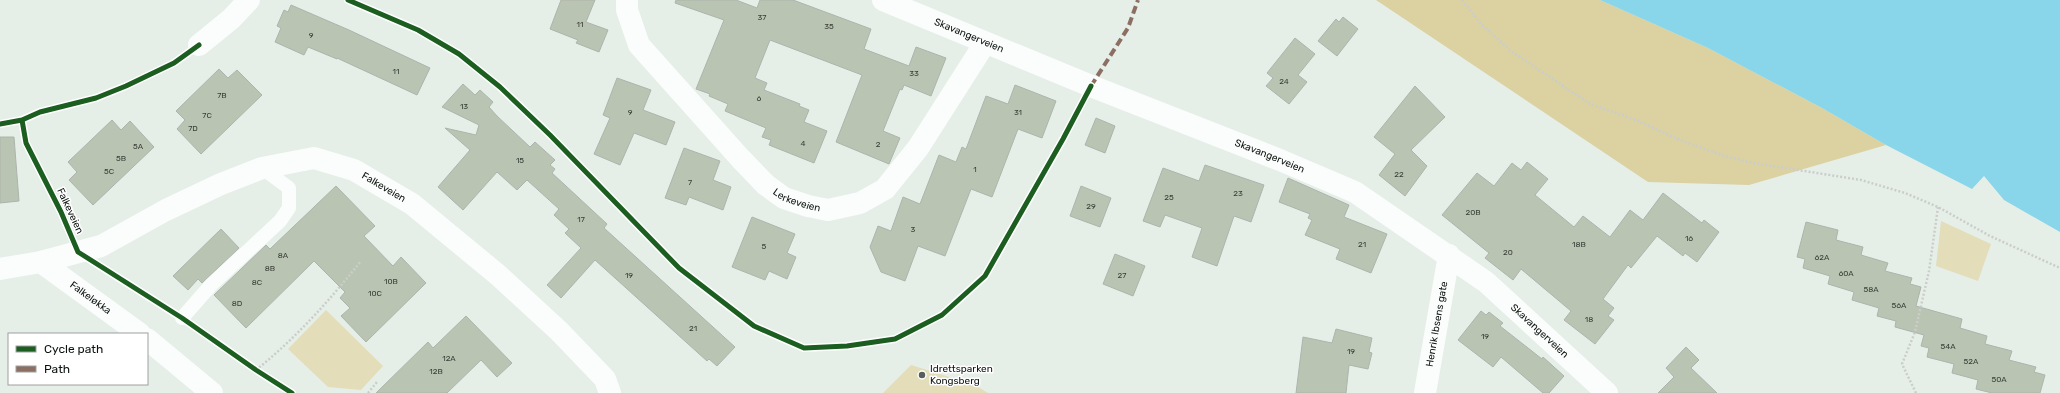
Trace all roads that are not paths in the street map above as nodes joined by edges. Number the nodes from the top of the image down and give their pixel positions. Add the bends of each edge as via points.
1 (249, 0) edge
2 (627, 0) edge
3 (883, 0) edge
4 (985, 43) junction
5 (199, 45) dead end
6 (262, 168) junction
7 (1449, 255) junction
8 (41, 262) junction
9 (0, 269) edge
10 (182, 318) dead end
11 (139, 333) edge
12 (148, 340) edge
13 (210, 393) edge
14 (610, 393) edge
15 (1425, 393) edge
16 (1607, 393) edge

1 - 5 street via 231,19
2 - 4 street, Lerkeveien via 627,10 639,45 740,158 766,185 784,198 828,210 860,203 885,189 918,148
3 - 4 street, Skavangerveien
4 - 7 street, Skavangerveien via 1355,192
6 - 8 street, Falkeveien via 166,210 101,246
6 - 10 lane via 289,188 289,208 280,221 212,284
6 - 14 street, Falkeveien via 314,158 354,170 412,204 498,274 559,331 605,379
7 - 15 street, Henrik Ibsens gate
7 - 16 street, Skavangerveien via 1486,282
8 - 9 street, Falkeveien
8 - 11 street, Falkeløkka
12 - 13 street

